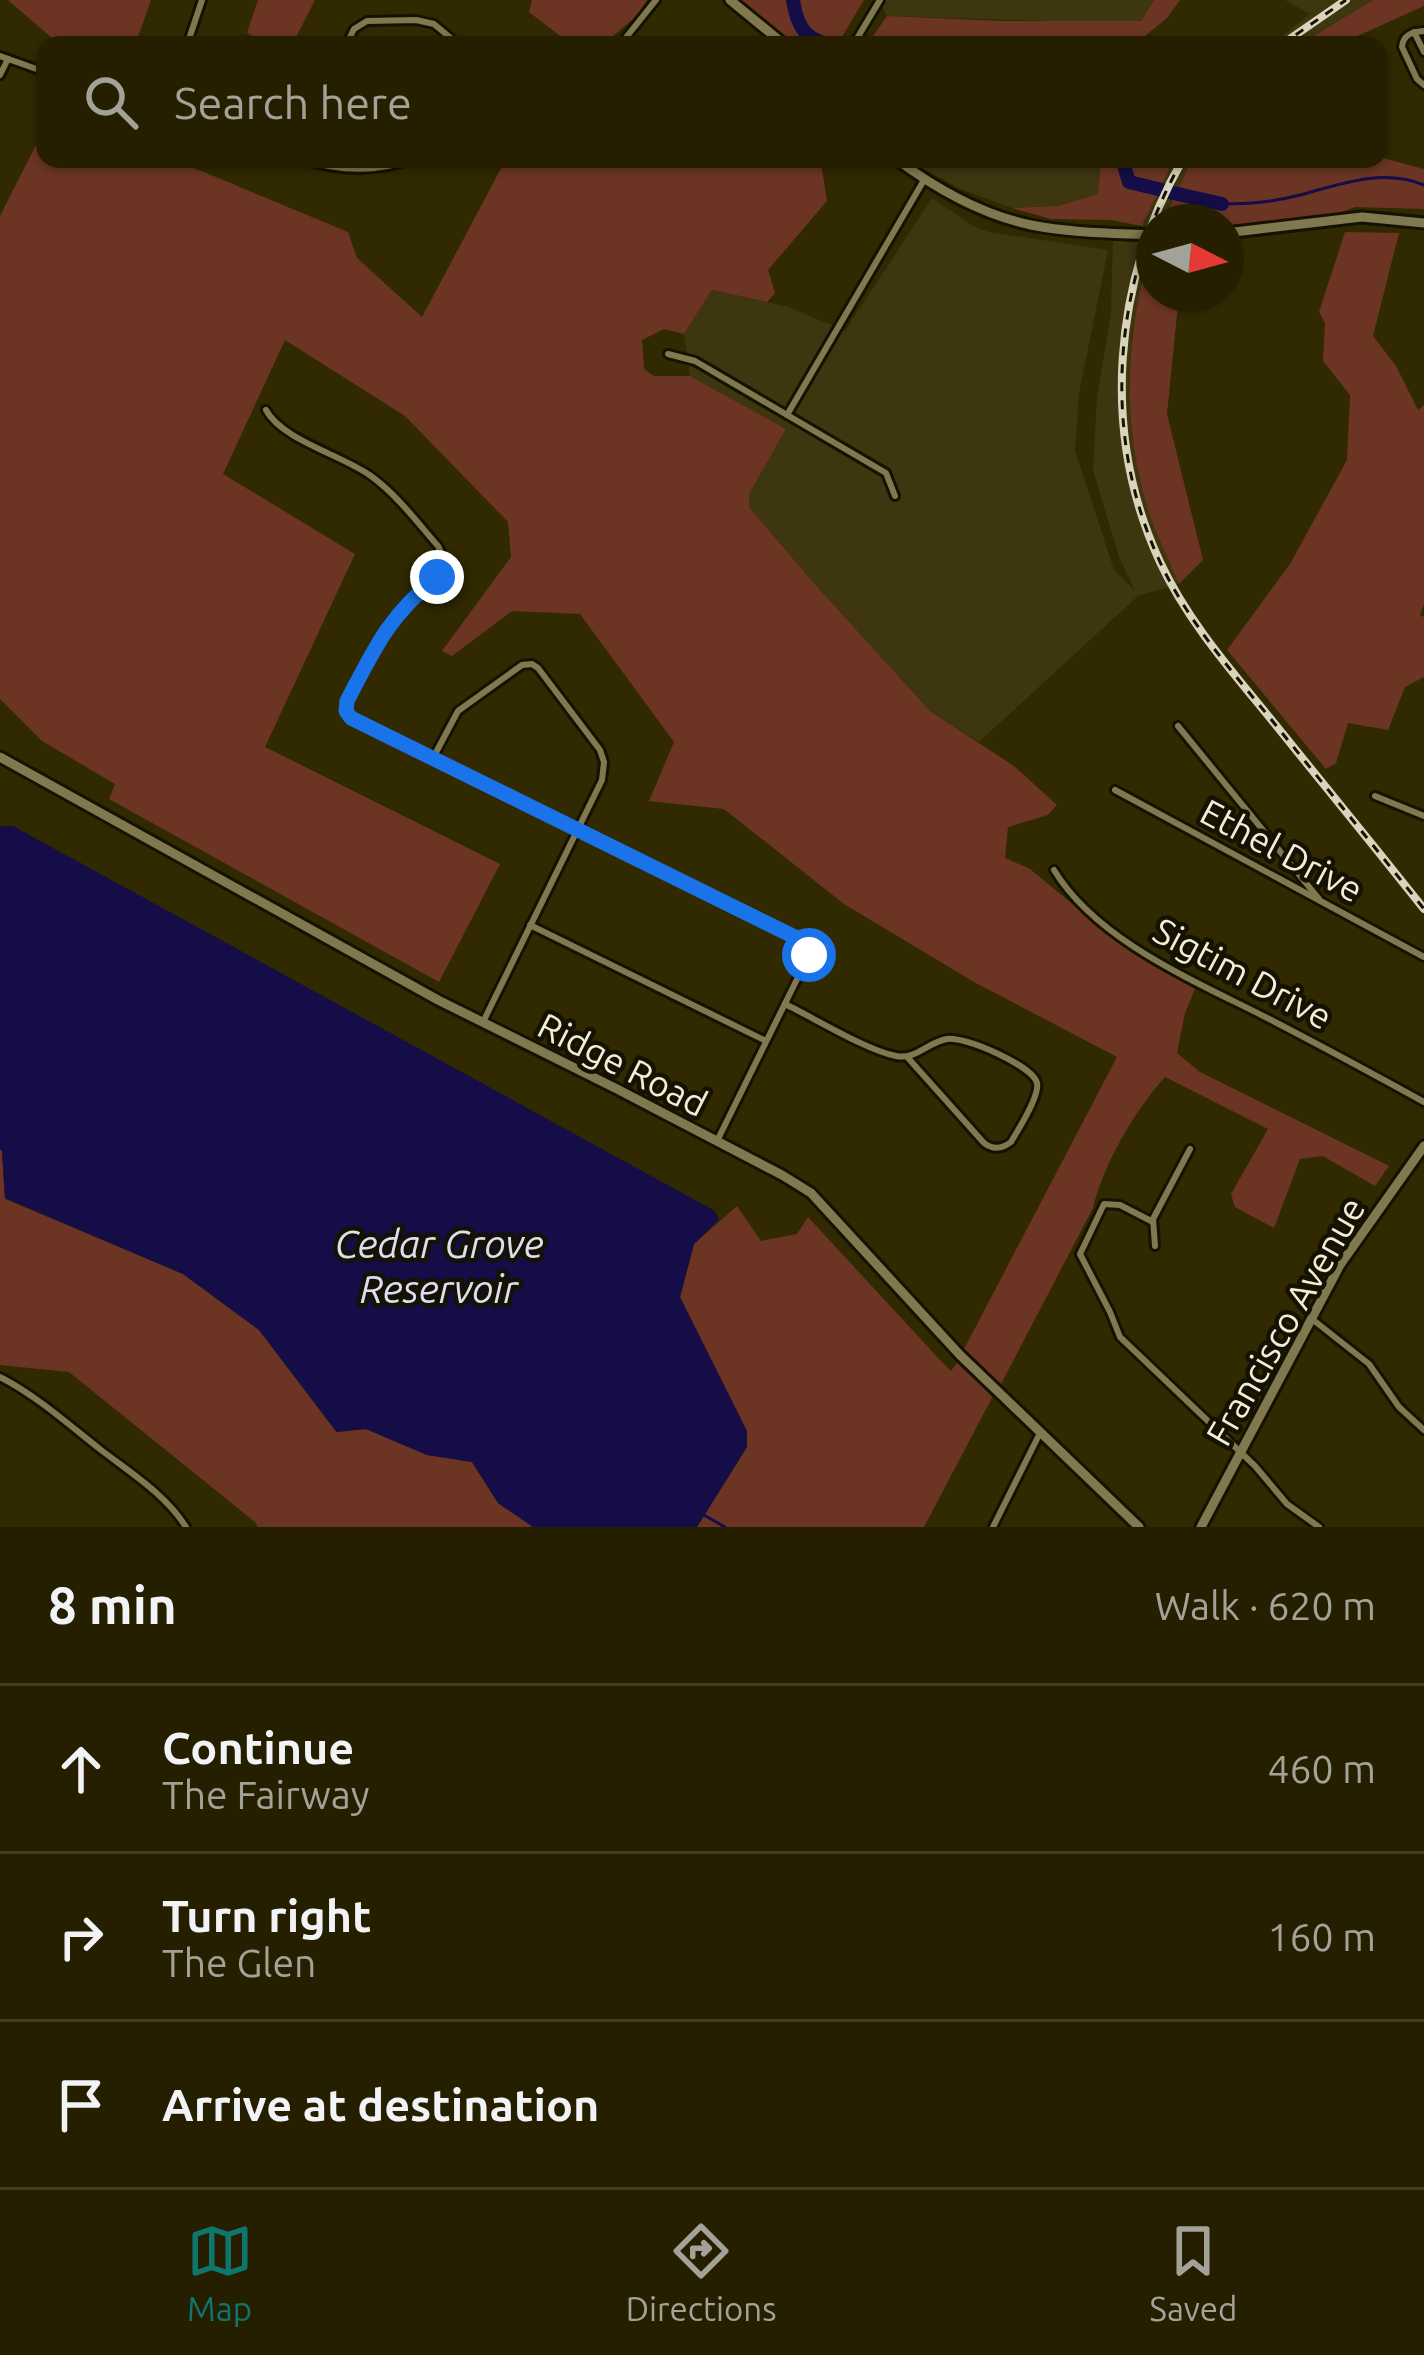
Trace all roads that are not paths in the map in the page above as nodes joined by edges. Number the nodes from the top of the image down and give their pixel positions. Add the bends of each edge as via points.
1 (202, 0) edge
2 (656, 0) edge
3 (730, 0) edge
4 (880, 0) edge
5 (1419, 31) edge
6 (190, 36) edge
7 (350, 36) edge
8 (448, 36) edge
9 (628, 36) edge
10 (774, 36) edge
11 (859, 36) edge
12 (1424, 52) edge
13 (4, 58) edge
14 (36, 69) edge
15 (0, 75) edge
16 (1424, 85) edge
17 (910, 168) edge
18 (925, 178) junction
19 (1424, 223) edge
20 (1244, 231) edge
21 (1136, 234) edge
22 (668, 354) dead end
23 (266, 410) dead end
24 (787, 415) junction
25 (895, 496) dead end
26 (1178, 726) dead end
27 (0, 757) edge
28 (433, 759) junction
29 (1115, 790) dead end
30 (1376, 796) dead end
31 (1424, 817) edge
32 (578, 830) junction
33 (1054, 870) dead end
34 (1321, 902) junction
35 (530, 925) junction
36 (1424, 957) edge
37 (785, 1004) junction
38 (482, 1022) junction
39 (766, 1041) junction
40 (908, 1058) junction
41 (1424, 1102) edge
42 (717, 1142) junction
43 (1424, 1146) edge
44 (1190, 1149) dead end
45 (1153, 1222) junction
46 (1155, 1246) dead end
47 (1312, 1318) junction
48 (0, 1378) edge
49 (1424, 1430) edge
50 (1040, 1433) junction
51 (1240, 1453) junction
52 (186, 1527) edge
53 (993, 1527) edge
54 (1139, 1527) edge
55 (1201, 1527) edge
56 (1319, 1527) edge

1 - 6 street
2 - 9 street
3 - 10 main road
4 - 11 street
5 - 12 street
5 - 16 street via 1402,41 1403,52
7 - 8 street via 367,22 416,20
13 - 14 street
13 - 15 street
17 - 18 main road
18 - 21 main road via 1020,223
18 - 24 street
19 - 20 main road via 1362,217
22 - 24 street
23 - 28 street via 273,424 380,484 443,554 440,573 394,616 346,704 355,720
24 - 25 street via 886,473
26 - 34 street
27 - 38 main road, Ridge Road
28 - 32 street
28 - 32 street via 463,706 532,664 604,762
29 - 34 street, Ethel Drive
30 - 31 street
32 - 35 street
32 - 37 street via 805,942 810,952
33 - 41 street, Sigtim Drive via 1090,913 1141,951
34 - 36 street, Ethel Drive
35 - 38 street
35 - 39 street
37 - 39 street
37 - 40 street
38 - 42 main road, Ridge Road
39 - 42 street
40 - 40 street via 991,1147 1011,1142 1036,1094 1032,1073 970,1041 945,1039
42 - 50 main road, Ridge Road via 811,1193
43 - 47 main road, Francisco Avenue
44 - 45 street
45 - 46 street
45 - 51 street via 1105,1204 1081,1260 1124,1342
47 - 49 street via 1369,1364
47 - 51 main road, Francisco Avenue
48 - 52 street via 155,1492
50 - 53 street
50 - 54 main road, Ridge Road
51 - 55 main road, Francisco Avenue
51 - 56 street

